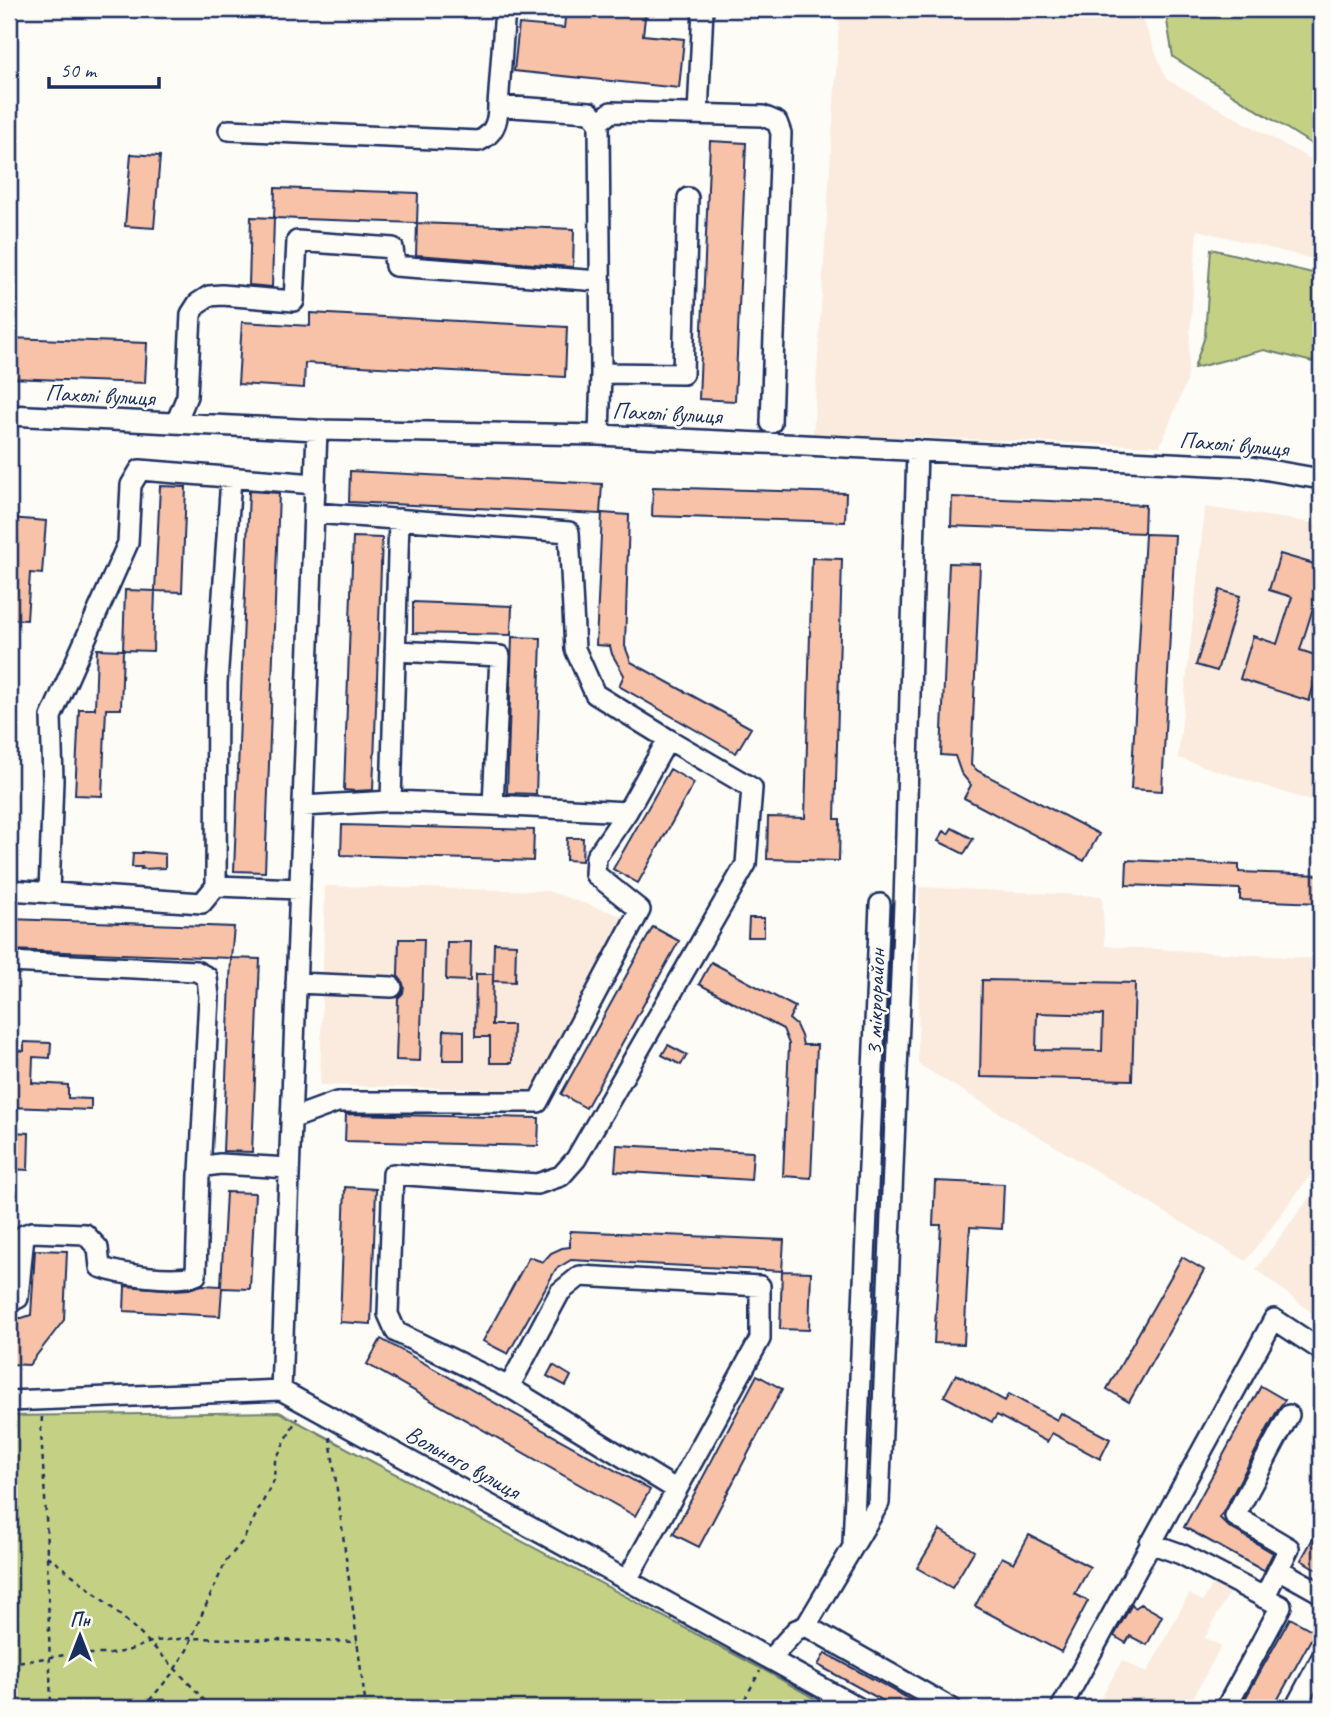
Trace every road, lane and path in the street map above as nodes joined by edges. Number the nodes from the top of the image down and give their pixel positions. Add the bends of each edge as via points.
1 (505, 9) edge
2 (703, 9) edge
3 (498, 106) junction
4 (698, 114) junction
5 (599, 122) junction
6 (229, 130) dead end
7 (688, 198) dead end
8 (600, 281) junction
9 (601, 373) junction
10 (9, 415) edge
11 (176, 423) junction
12 (771, 424) dead end
13 (317, 430) junction
14 (599, 435) junction
15 (917, 450) junction
16 (231, 478) junction
17 (1321, 479) edge
18 (315, 484) junction
19 (314, 513) junction
20 (399, 519) junction
21 (395, 651) junction
22 (668, 739) junction
23 (391, 801) junction
24 (494, 805) junction
25 (303, 806) junction
26 (627, 812) junction
27 (216, 886) junction
28 (300, 889) junction
29 (9, 890) edge
30 (49, 893) junction
31 (880, 904) dead end
32 (9, 961) edge
33 (296, 983) junction
34 (392, 987) dead end
35 (291, 1119) junction
36 (289, 1168) junction
37 (200, 1173) junction
38 (9, 1301) edge
39 (1321, 1350) edge
40 (509, 1387) junction
41 (281, 1390) junction
42 (43, 1399) junction
43 (9, 1401) edge
44 (1289, 1415) dead end
45 (298, 1416) dead end
46 (330, 1436) dead end
47 (677, 1490) junction
48 (1150, 1543) junction
49 (853, 1549) junction
50 (47, 1556) junction
51 (1278, 1569) junction
52 (627, 1580) junction
53 (1321, 1593) edge
54 (1264, 1598) junction
55 (806, 1626) junction
56 (357, 1642) junction
57 (50, 1656) junction
58 (1321, 1659) edge
59 (9, 1662) edge
60 (766, 1664) junction
61 (51, 1708) edge
62 (143, 1708) edge
63 (211, 1708) edge
64 (366, 1708) edge
65 (740, 1708) edge
66 (859, 1708) edge
67 (951, 1708) edge
68 (1061, 1708) edge
69 (1226, 1708) edge
70 (1295, 1708) edge

1 - 3 street
2 - 4 street
3 - 5 street via 590,112
3 - 6 street via 498,121 479,141
4 - 5 street via 611,112
4 - 12 street via 763,116 777,122 782,133
5 - 8 street
7 - 9 street via 683,374
8 - 9 street
8 - 11 street via 395,266 393,247 297,241 294,300 222,295 198,303 191,314 187,396
9 - 14 street
10 - 11 street, Пахолі вулиця
11 - 13 street, Пахолі вулиця
13 - 14 street, Пахолі вулиця
13 - 18 street
14 - 15 street, Пахолі вулиця
15 - 17 street, Пахолі вулиця via 1251,467
15 - 49 street, 3 мікрорайон via 879,1503
16 - 18 street
16 - 27 street via 218,683
16 - 30 street via 140,470 131,485 128,544 51,717
18 - 19 street
19 - 20 street
19 - 25 street
20 - 21 street
20 - 22 street via 569,532 575,649 595,694
21 - 23 street
21 - 24 street via 500,656
22 - 26 street
22 - 40 street via 752,788 746,864 576,1159 561,1176 537,1184 393,1174 388,1314 396,1332
23 - 24 street
23 - 25 street
24 - 26 street
25 - 28 street
26 - 35 street via 596,857 595,874 640,910 538,1102 337,1102
27 - 28 street
27 - 30 street via 202,903
28 - 33 street
29 - 30 street
31 - 49 street, 3 мікрорайон
32 - 37 street via 196,971 207,977
33 - 34 street
33 - 35 street
35 - 36 street
36 - 37 street via 220,1164 206,1166
36 - 41 street
37 - 38 street via 196,1275 113,1272 100,1267 99,1248 85,1234 32,1232 24,1235 18,1298
39 - 48 street via 1274,1319
40 - 47 street
40 - 47 street via 560,1292 580,1276 760,1286 760,1339
41 - 42 street
41 - 52 street, Вольного вулиця
42 - 43 street
42 - 50 path
44 - 51 street via 1236,1516 1289,1548
45 - 62 path via 275,1461 274,1480 242,1542 226,1561 187,1650
46 - 56 path
47 - 52 street
48 - 54 street via 1181,1554
48 - 68 street
49 - 55 street, 3 мікрорайон
50 - 57 path
50 - 63 path via 103,1599
51 - 53 street
51 - 54 street
52 - 60 street, Вольного вулиця
54 - 69 street via 1280,1606
55 - 60 street, 3 мікрорайон via 796,1630
55 - 67 street
56 - 57 path via 191,1638 155,1641 110,1654
56 - 64 path
57 - 59 path
57 - 61 path
58 - 70 street
60 - 65 path
60 - 66 street, Вольного вулиця

